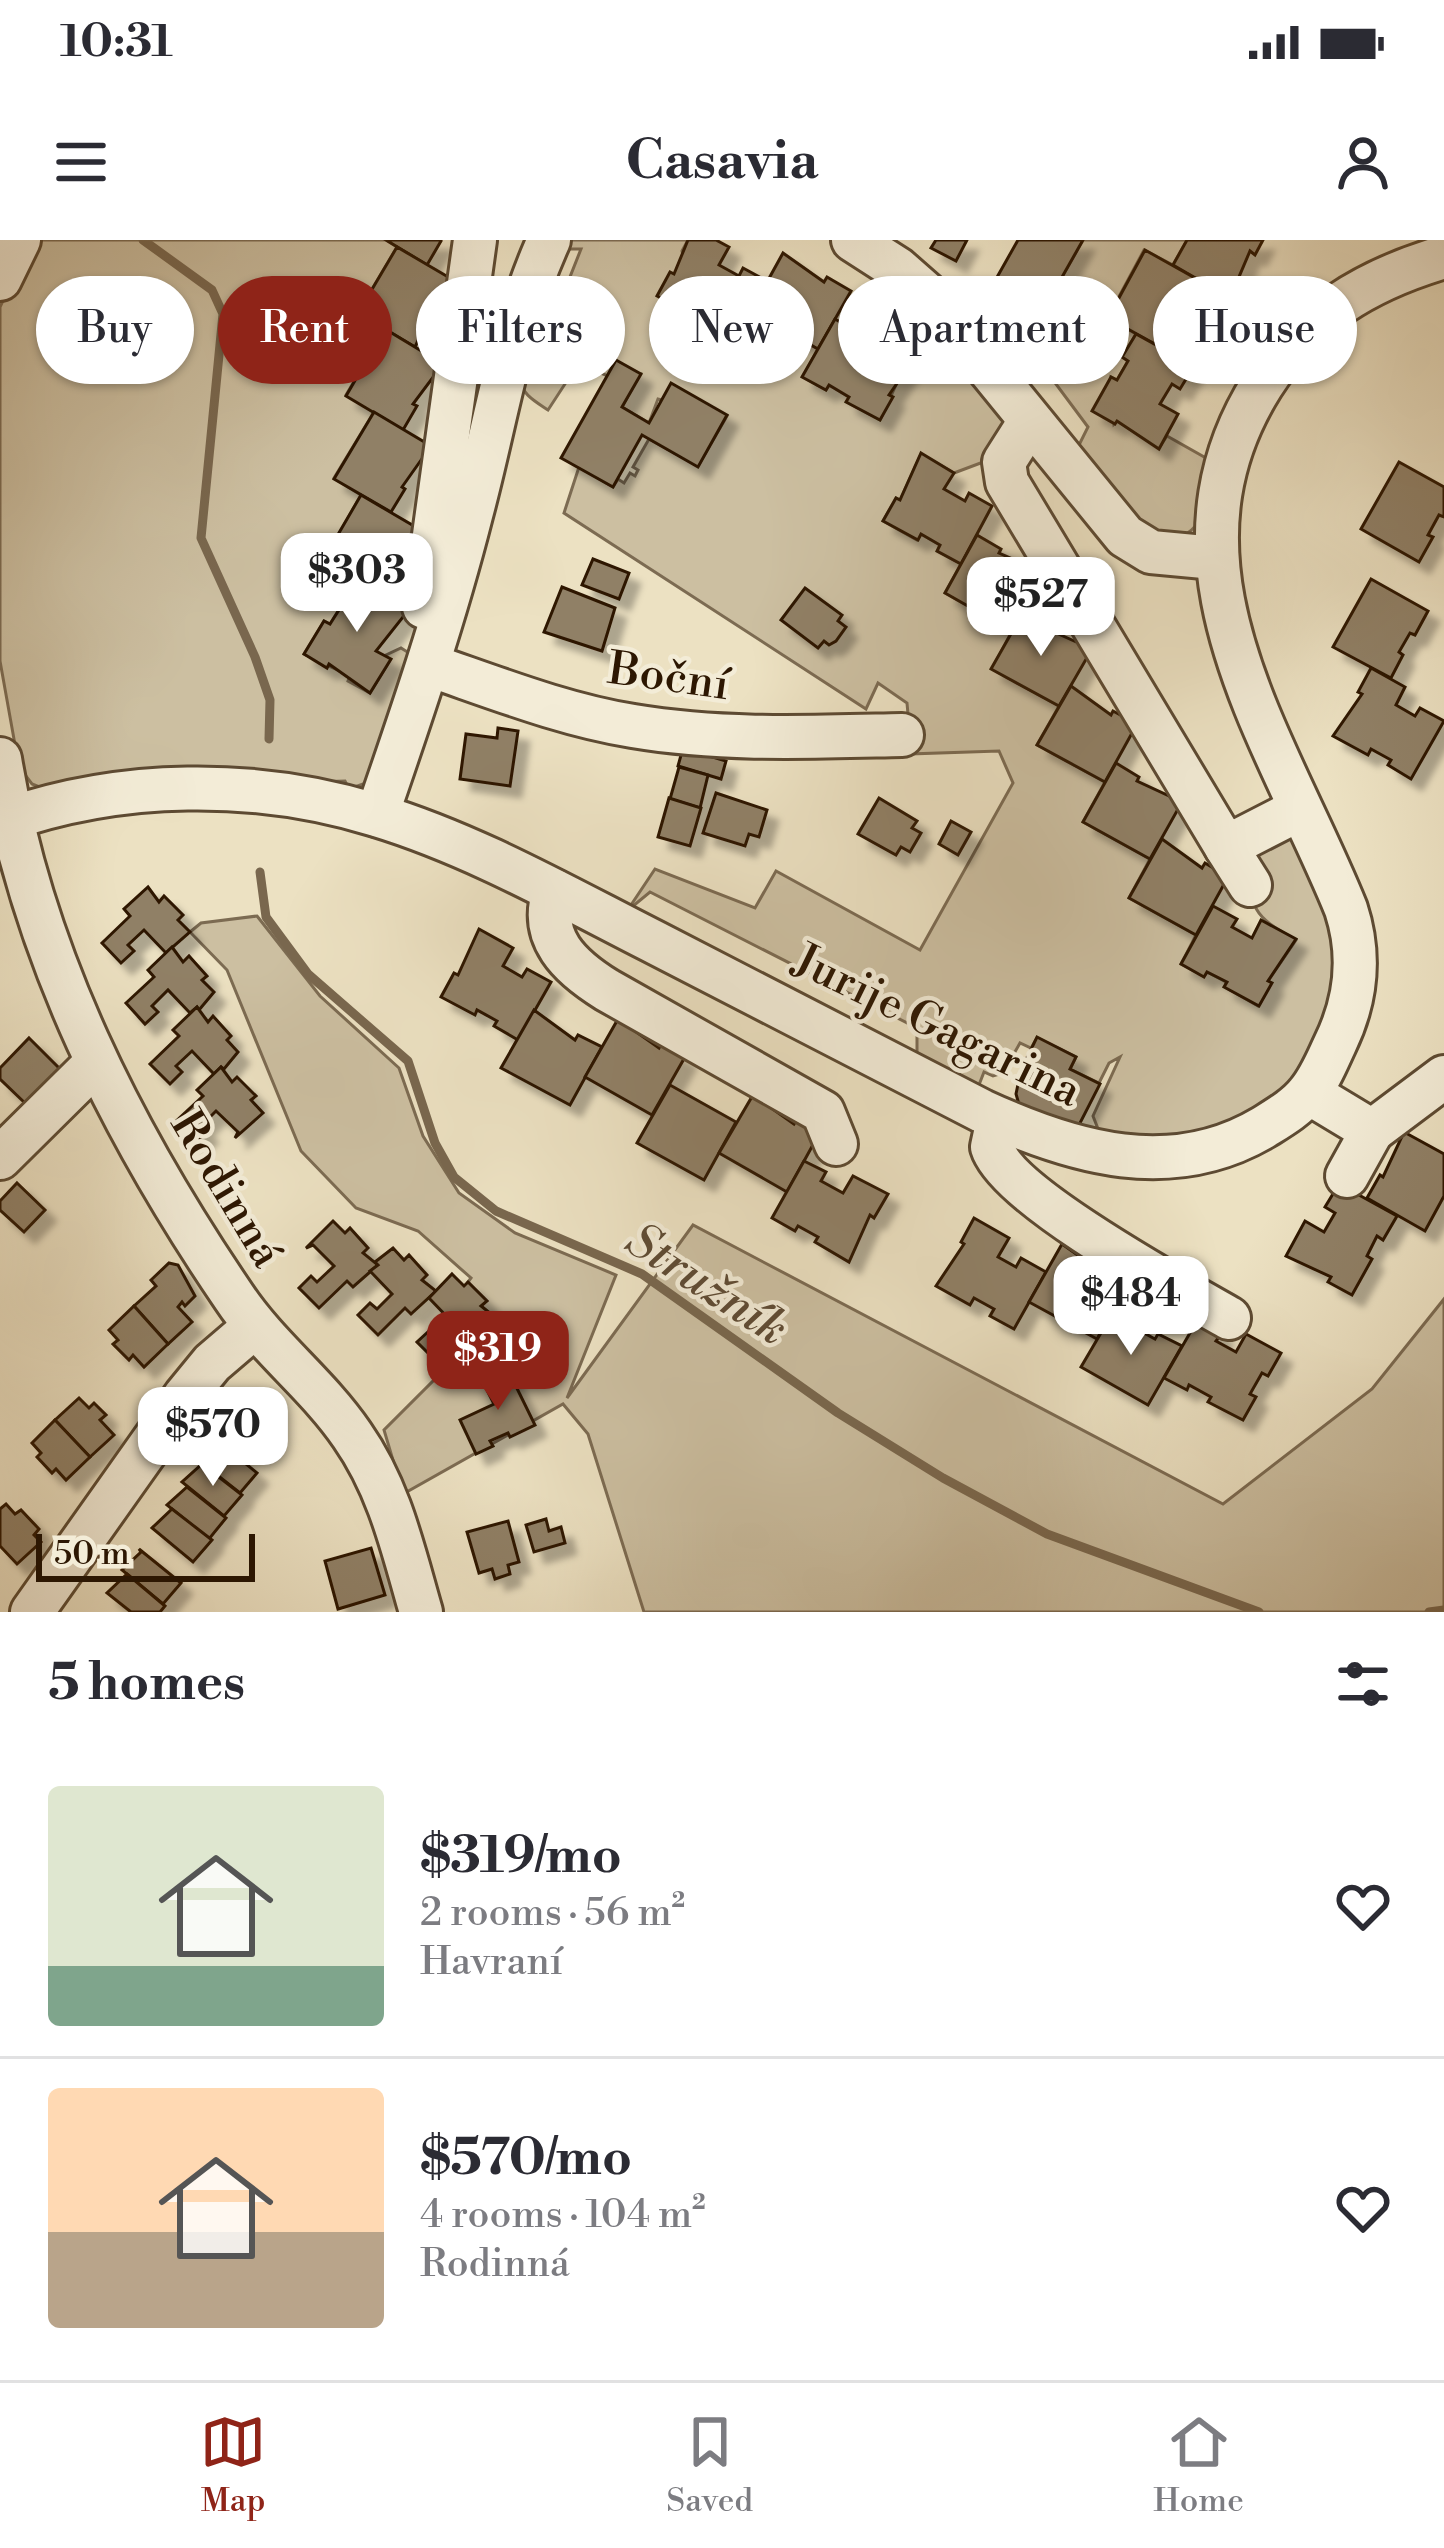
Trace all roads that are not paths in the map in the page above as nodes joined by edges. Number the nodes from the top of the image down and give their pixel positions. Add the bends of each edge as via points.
1 (19, 240) edge
2 (475, 240) edge
3 (549, 240) edge
4 (853, 240) edge
5 (1444, 257) edge
6 (0, 279) edge
7 (1030, 422) junction
8 (1215, 558) junction
9 (433, 651) junction
10 (902, 735) dead end
11 (0, 759) edge
12 (1300, 809) junction
13 (377, 815) junction
14 (5, 820) edge
15 (1226, 847) junction
16 (1250, 885) dead end
17 (554, 891) junction
18 (96, 1063) junction
19 (1444, 1077) edge
20 (1309, 1093) junction
21 (998, 1118) junction
22 (1372, 1131) junction
23 (836, 1144) dead end
24 (0, 1158) edge
25 (1347, 1176) dead end
26 (1229, 1318) dead end
27 (254, 1327) junction
28 (32, 1612) edge
29 (421, 1612) edge

1 - 6 street
2 - 9 street via 424,603
3 - 9 street via 509,352
4 - 7 street via 931,298
5 - 8 street, Jurije Gagarina via 1381,278 1330,308 1275,365 1232,443
7 - 8 street via 1125,536 1150,552
7 - 15 street via 1005,458 1007,482
8 - 12 street, Jurije Gagarina via 1233,647
9 - 10 street, Boční via 544,704 628,726 767,738
9 - 13 street
11 - 14 street, Rodinná
12 - 15 street
12 - 20 street, Jurije Gagarina via 1346,910 1356,955 1340,1035
13 - 14 street, Jurije Gagarina via 201,788 106,794
13 - 17 street, Jurije Gagarina
14 - 18 street, Rodinná
15 - 16 street
17 - 21 street, Jurije Gagarina
17 - 23 street via 549,927 578,969 823,1112
18 - 24 street
18 - 27 street, Rodinná
19 - 22 street
20 - 21 street, Jurije Gagarina via 1239,1142 1170,1159 1093,1152
20 - 22 street
21 - 26 street via 992,1147 1005,1170 1098,1241
22 - 25 street
27 - 28 street, Rodinná via 185,1396
27 - 29 street via 351,1433 388,1496

